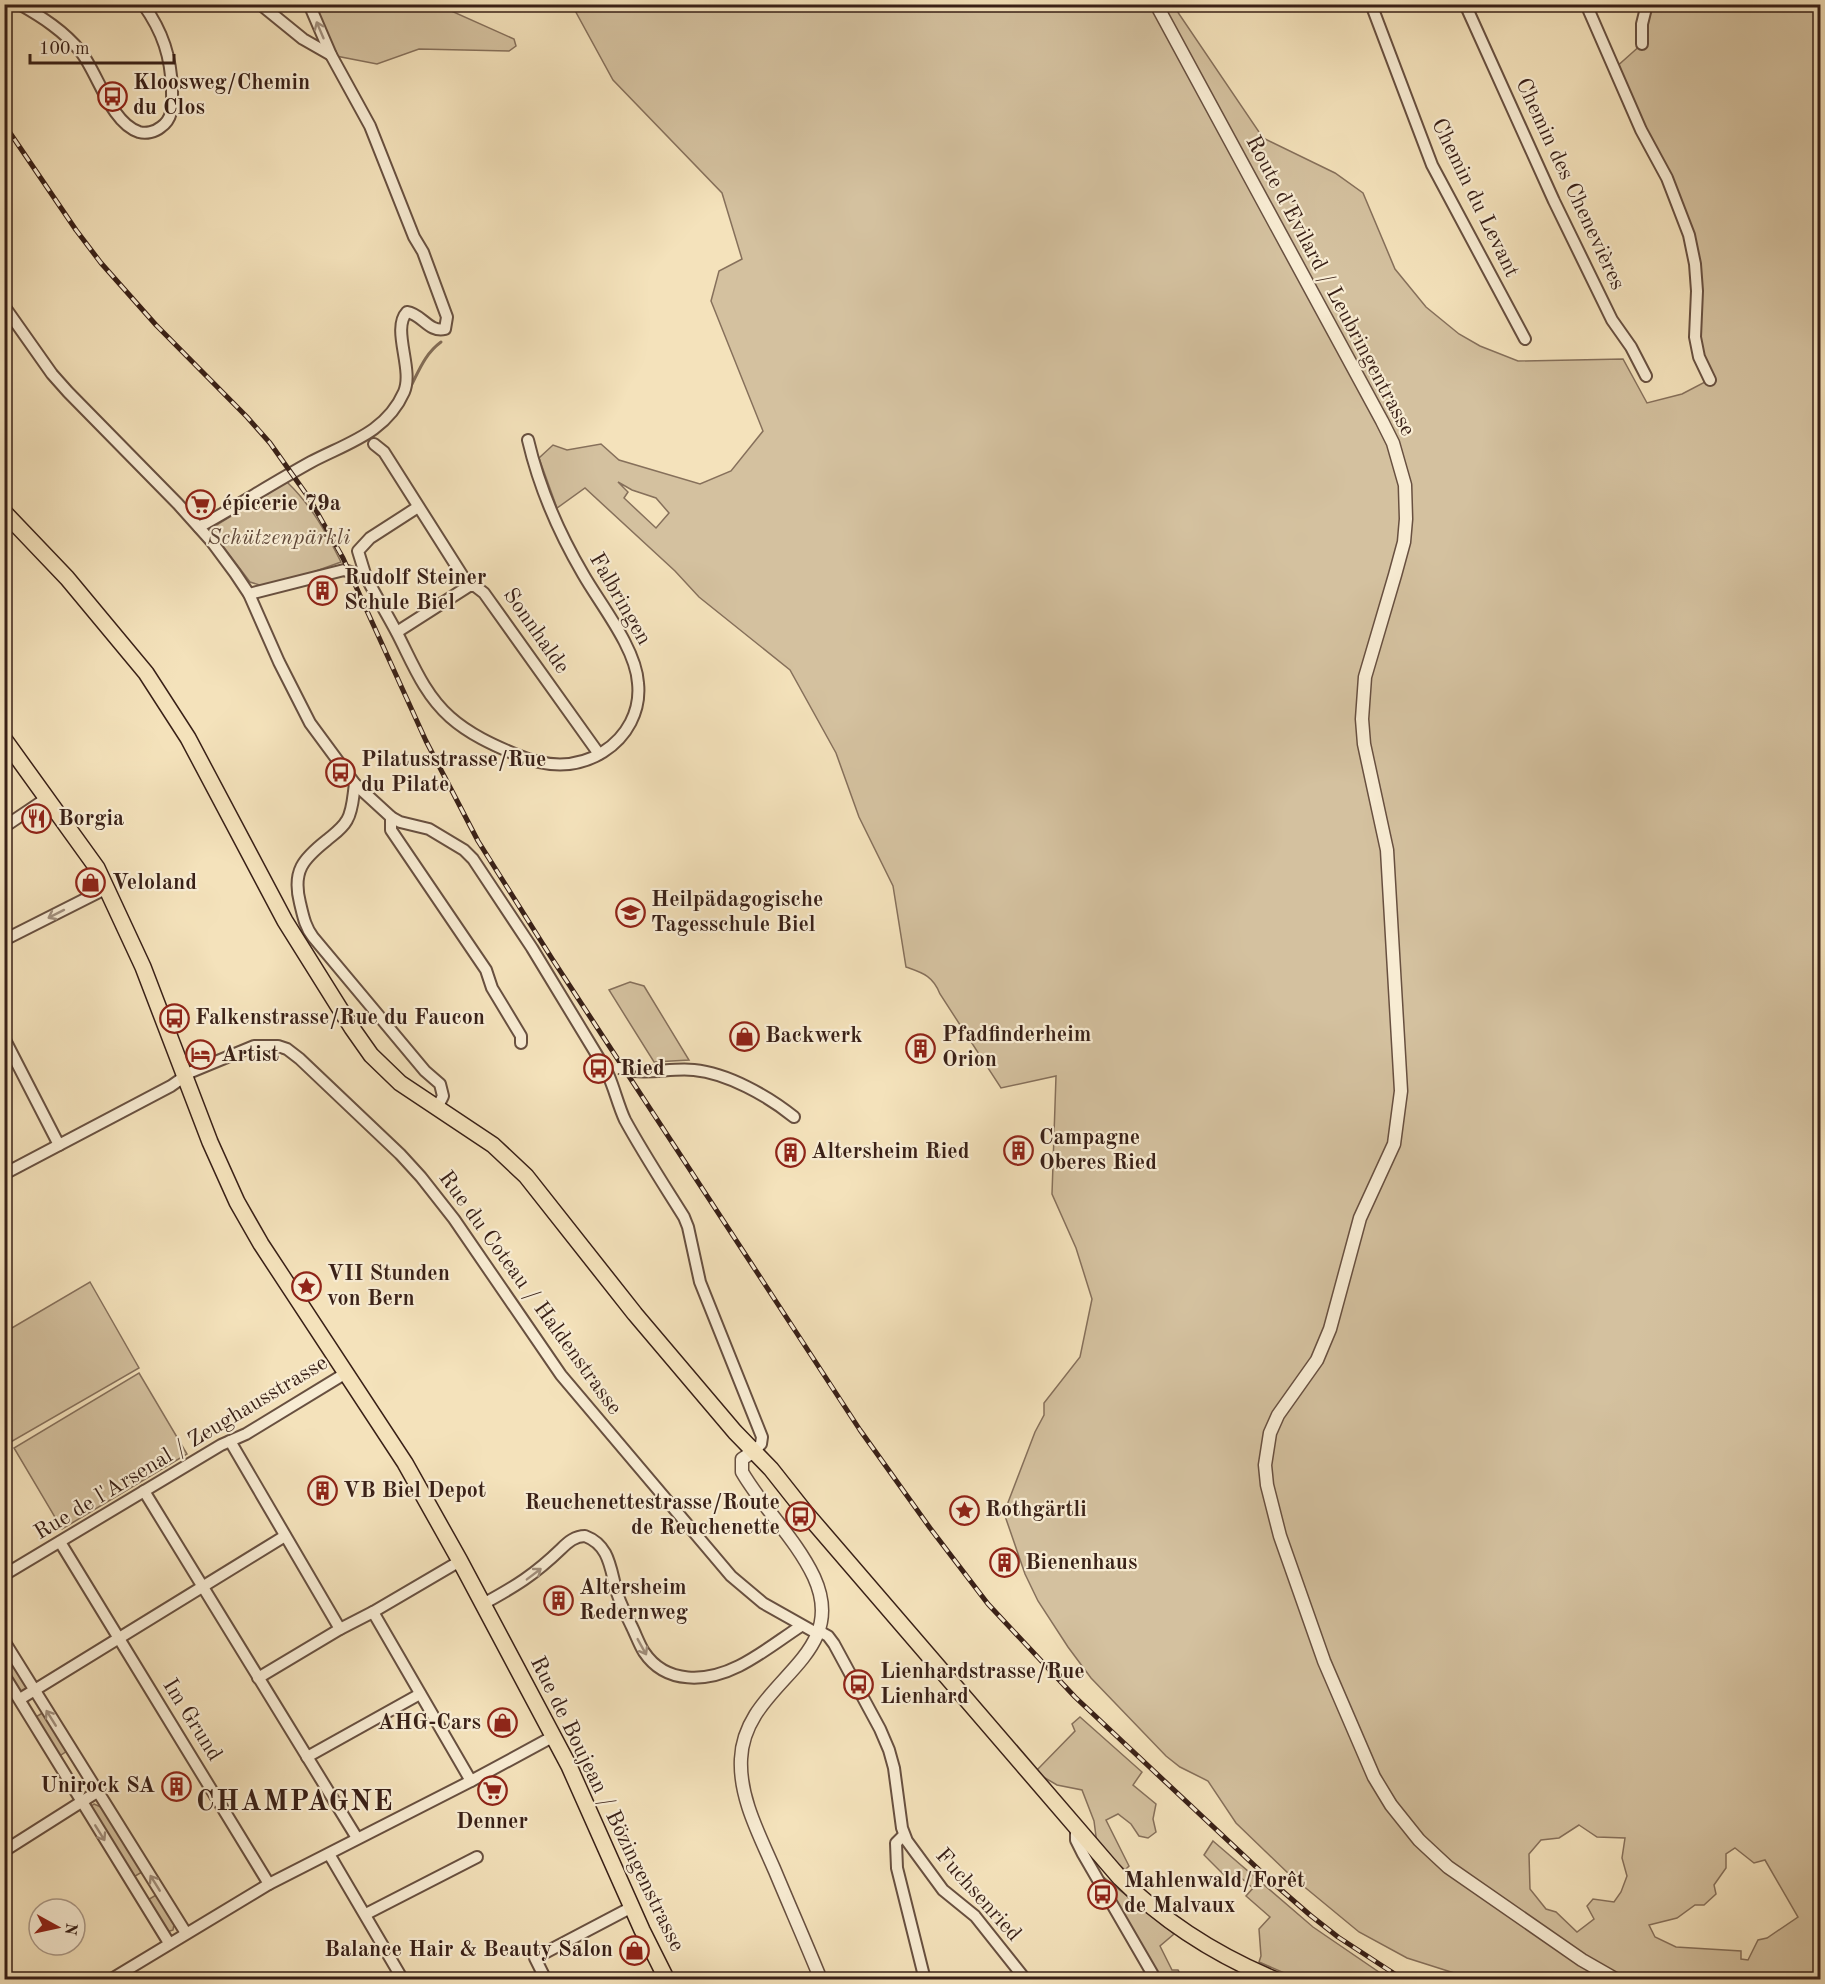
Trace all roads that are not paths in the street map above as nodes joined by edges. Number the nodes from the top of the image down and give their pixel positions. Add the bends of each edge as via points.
1 (19, 4) edge
2 (143, 4) edge
3 (260, 4) edge
4 (309, 4) edge
5 (1156, 4) edge
6 (1371, 4) edge
7 (1465, 4) edge
8 (1586, 4) edge
9 (1647, 4) edge
10 (1642, 44) dead end
11 (331, 55) junction
12 (4, 306) edge
13 (1524, 339) dead end
14 (1646, 376) dead end
15 (1710, 380) dead end
16 (528, 440) dead end
17 (374, 444) dead end
18 (418, 507) junction
19 (4, 512) edge
20 (199, 527) junction
21 (358, 551) junction
22 (344, 570) junction
23 (366, 577) junction
24 (469, 586) junction
25 (249, 594) junction
26 (397, 632) junction
27 (4, 739) edge
28 (599, 754) junction
29 (355, 784) junction
30 (47, 798) junction
31 (391, 817) junction
32 (4, 827) edge
33 (107, 888) junction
34 (4, 940) edge
35 (4, 1038) edge
36 (521, 1043) dead end
37 (606, 1068) junction
38 (185, 1077) junction
39 (437, 1108) junction
40 (794, 1117) dead end
41 (59, 1145) junction
42 (4, 1174) edge
43 (346, 1373) junction
44 (230, 1441) junction
45 (754, 1451) junction
46 (144, 1491) junction
47 (285, 1536) junction
48 (60, 1542) junction
49 (460, 1561) junction
50 (4, 1575) edge
51 (202, 1586) junction
52 (483, 1604) junction
53 (373, 1612) junction
54 (801, 1626) junction
55 (339, 1629) junction
56 (818, 1633) junction
57 (119, 1638) junction
58 (4, 1641) edge
59 (4, 1675) edge
60 (258, 1678) junction
61 (35, 1691) junction
62 (420, 1694) junction
63 (20, 1699) junction
64 (554, 1736) junction
65 (307, 1757) junction
66 (471, 1781) junction
67 (97, 1792) junction
68 (81, 1802) junction
69 (1076, 1828) junction
70 (904, 1835) junction
71 (357, 1838) junction
72 (4, 1851) edge
73 (329, 1854) junction
74 (477, 1857) dead end
75 (269, 1884) junction
76 (632, 1907) junction
77 (366, 1914) junction
78 (186, 1933) junction
79 (169, 1943) junction
80 (110, 1980) edge
81 (402, 1980) edge
82 (546, 1980) edge
83 (667, 1980) edge
84 (821, 1980) edge
85 (925, 1980) edge
86 (1026, 1980) edge
87 (1156, 1980) edge
88 (1276, 1980) edge
89 (1617, 1980) edge

1 - 2 street via 71,40 89,63 120,120 143,133 167,122 173,102 169,54
3 - 11 street via 303,39
11 -> 4 street
5 - 89 street, Route d'Evilard / Leubringentrasse via 1382,421 1393,443 1406,498 1404,542 1370,655 1362,719 1387,850 1401,1091 1399,1114 1394,1144 1360,1218 1330,1329 1317,1360 1278,1415 1270,1433 1265,1464 1267,1485 1280,1536 1337,1694 1374,1777 1391,1805 1419,1840 1448,1867
6 - 13 street, Chemin du Levant via 1432,165
7 - 14 street, Chemin des Chenevières via 1554,201 1612,320
8 - 15 street via 1641,130 1667,178 1689,235 1697,291 1695,337
9 - 10 street
11 - 20 street via 370,126 423,252 447,323 440,331 414,313 407,312 402,317 407,383 392,413 368,434
12 - 20 street via 52,374
16 - 28 street, Falbringen via 543,489 566,542 636,669 638,695 633,717 618,740
17 - 18 street, Sonnhalde via 384,452
18 - 21 street via 370,538
18 - 24 street, Sonnhalde
19 - 39 main road via 100,616 158,691 205,768 285,921 362,1042 390,1075
20 - 25 street
21 - 22 street
21 - 23 street
22 - 23 street
22 - 25 street
23 - 26 street, Falbringen
24 - 26 street
24 - 28 street, Sonnhalde via 484,593
25 - 29 street via 310,723
26 - 28 street, Falbringen via 430,695 448,716 469,731 520,756 553,765 583,762
27 - 30 main road, Rue de Boujean / Bözingenstrasse
29 - 31 street
29 - 39 street via 348,819 308,856 298,871 298,894 305,922 313,937 440,1084 443,1096
30 - 32 street
30 - 33 main road, Rue de Boujean / Bözingenstrasse via 91,857
31 - 36 street via 391,830 486,970 492,988 521,1036
31 - 37 street via 429,828 473,859
33 -> 34 street
33 - 38 main road, Rue de Boujean / Bözingenstrasse via 143,967
35 - 41 street
37 - 40 street, bridge via 709,1073 772,1100
37 - 45 street via 625,1119 688,1227 700,1282 762,1437
38 - 41 street, Rue du Coteau / Haldenstrasse
38 - 43 main road, Rue de Boujean / Bözingenstrasse via 221,1168 249,1224
38 - 54 street, Rue du Coteau / Haldenstrasse via 263,1045 287,1049 300,1059 421,1177 561,1376 731,1576 763,1603
39 - 45 main road via 492,1144 526,1176 635,1314
41 - 42 street, Rue du Coteau / Haldenstrasse
43 - 44 street, Rue de l'Arsenal / Zeughausstrasse
43 - 49 main road, Rue de Boujean / Bözingenstrasse via 405,1463
44 - 46 street, Rue de l'Arsenal / Zeughausstrasse
44 - 47 street
45 - 56 street via 742,1459 742,1472 814,1577 822,1613
45 - 69 main road
46 - 48 street, Rue de l'Arsenal / Zeughausstrasse
46 - 51 street
47 - 51 street
47 - 55 street
48 - 50 street, Rue de l'Arsenal / Zeughausstrasse
48 - 57 street, Im Grund
49 - 52 main road, Rue de Boujean / Bözingenstrasse
49 - 53 street
51 - 57 street
51 - 60 street
52 -> 54 street via 522,1583 575,1538 585,1536 608,1557 618,1597 643,1651 674,1677 715,1675 739,1666
52 - 64 main road, Rue de Boujean / Bözingenstrasse
53 - 55 street
53 - 62 street
54 - 56 street, Rue du Coteau / Haldenstrasse
55 - 60 street
56 - 70 street via 828,1636 834,1644 884,1739 894,1768
56 - 84 street via 804,1659 777,1684 757,1711 743,1740 741,1768 748,1804
57 - 61 street
57 - 75 street, Im Grund
58 - 61 street
59 - 63 street
60 - 65 street
61 - 63 street
67 -> 61 street
62 - 65 street
62 - 66 street
63 - 68 street
64 - 66 street
64 - 76 main road, Rue de Boujean / Bözingenstrasse
65 - 71 street
66 - 71 street
67 - 68 street
78 -> 67 street
68 - 72 street
68 -> 79 street
69 - 87 street via 1074,1834 1083,1854
69 - 88 main road via 1158,1914 1195,1940
70 - 85 street via 896,1843 897,1869
70 - 86 street, Fuchsenried via 943,1890 975,1916
71 - 73 street
73 - 75 street
73 - 77 street
74 - 77 street
75 - 78 street
76 - 82 street via 535,1958
76 - 83 main road, Rue de Boujean / Bözingenstrasse
77 - 81 street
78 - 79 street
79 - 80 street

